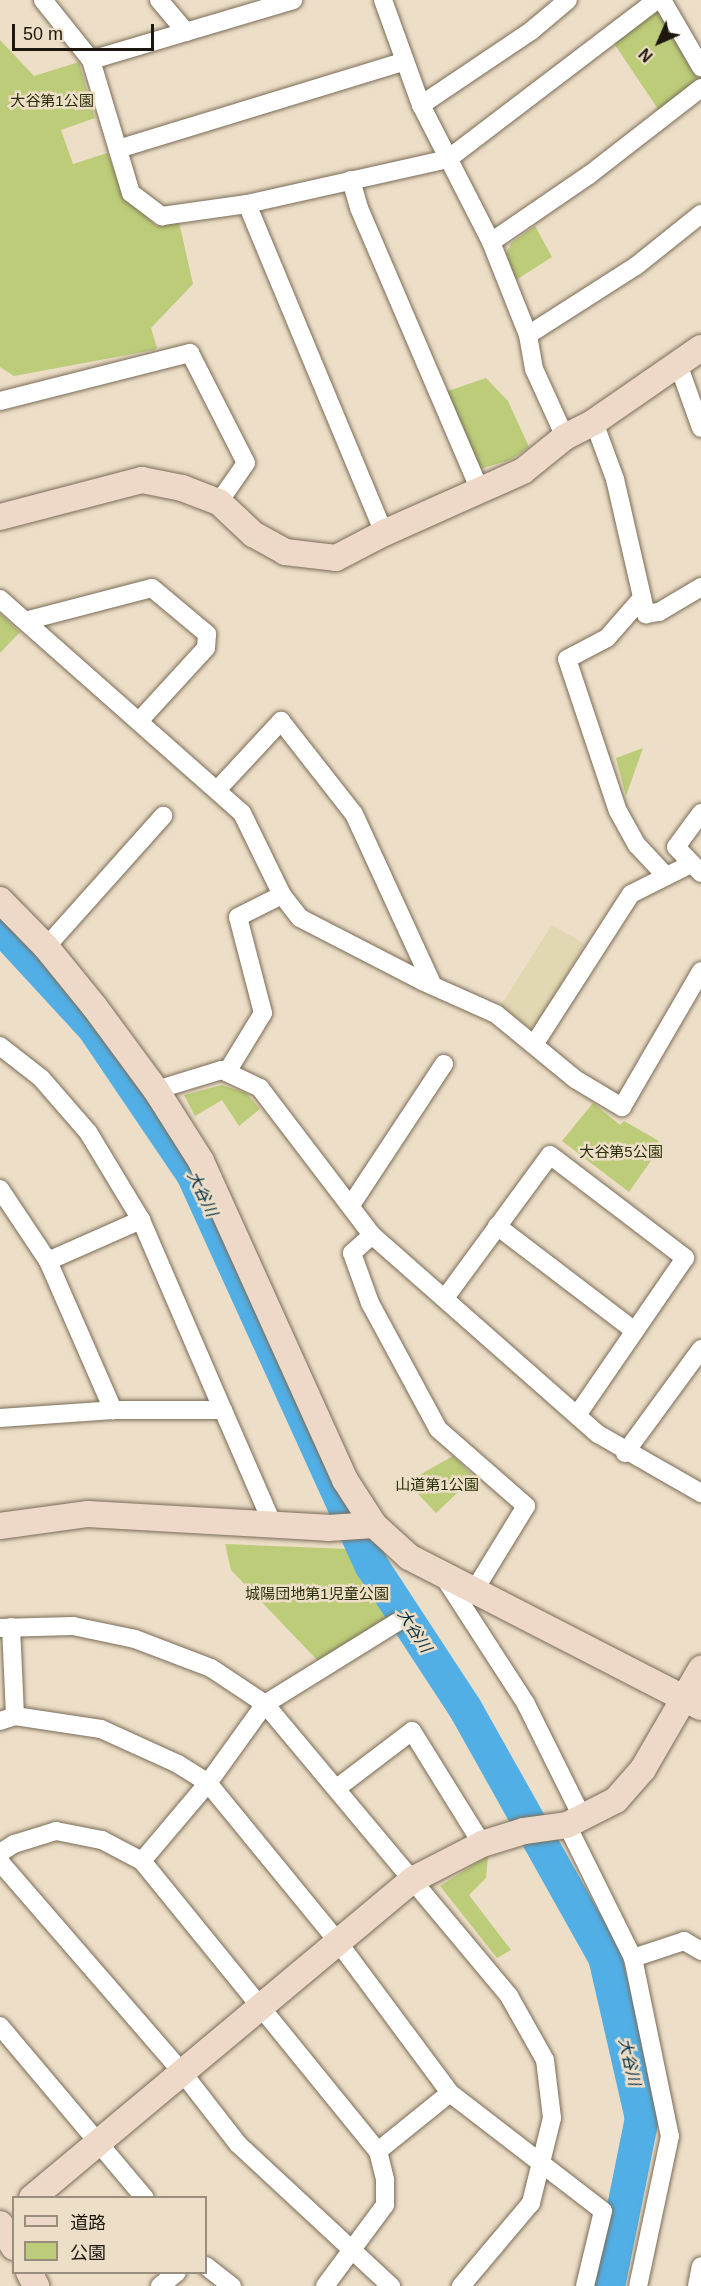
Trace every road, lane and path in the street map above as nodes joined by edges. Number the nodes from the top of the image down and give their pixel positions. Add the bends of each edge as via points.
1 (43, 0) edge
2 (159, 0) edge
3 (383, 0) edge
4 (568, 0) edge
5 (657, 0) edge
6 (662, 0) edge
7 (286, 1) edge
8 (186, 32) junction
9 (92, 60) junction
10 (405, 61) junction
11 (701, 67) edge
12 (701, 88) edge
13 (421, 105) junction
14 (117, 149) junction
15 (448, 159) junction
16 (351, 180) junction
17 (247, 204) junction
18 (701, 214) edge
19 (491, 242) junction
20 (528, 335) junction
21 (701, 348) edge
22 (678, 364) junction
23 (0, 401) edge
24 (594, 422) junction
25 (701, 428) edge
26 (565, 437) junction
27 (481, 492) junction
28 (219, 502) junction
29 (0, 517) edge
30 (384, 533) junction
31 (701, 587) edge
32 (642, 598) junction
33 (0, 599) edge
34 (25, 621) junction
35 (139, 721) junction
36 (218, 789) junction
37 (701, 813) edge
38 (163, 816) dead end
39 (696, 869) edge
40 (666, 876) junction
41 (282, 896) junction
42 (0, 900) edge
43 (46, 947) junction
44 (701, 971) edge
45 (433, 986) junction
46 (535, 1043) junction
47 (0, 1046) edge
48 (444, 1065) dead end
49 (227, 1072) junction
50 (156, 1090) junction
51 (0, 1189) edge
52 (351, 1205) junction
53 (141, 1220) junction
54 (497, 1226) junction
55 (372, 1235) junction
56 (48, 1261) junction
57 (445, 1298) junction
58 (635, 1331) junction
59 (701, 1349) edge
60 (113, 1410) junction
61 (223, 1410) junction
62 (2, 1412) edge
63 (577, 1415) junction
64 (626, 1453) junction
65 (701, 1493) edge
66 (369, 1525) junction
67 (0, 1526) edge
68 (273, 1526) junction
69 (441, 1573) junction
70 (474, 1591) junction
71 (397, 1622) dead end
72 (5, 1627) edge
73 (701, 1669) edge
74 (265, 1704) junction
75 (693, 1704) edge
76 (8, 1718) edge
77 (208, 1783) junction
78 (337, 1788) junction
79 (554, 1826) junction
80 (482, 1844) junction
81 (0, 1853) edge
82 (0, 1862) edge
83 (142, 1862) junction
84 (414, 1879) junction
85 (338, 1942) junction
86 (701, 1951) edge
87 (633, 1958) junction
88 (258, 2009) junction
89 (0, 2026) edge
90 (182, 2072) junction
91 (450, 2093) junction
92 (99, 2142) junction
93 (378, 2151) junction
94 (542, 2165) junction
95 (34, 2196) edge
96 (143, 2196) edge
97 (12, 2215) edge
98 (0, 2224) edge
99 (12, 2244) edge
100 (352, 2253) junction
101 (701, 2266) edge
102 (207, 2267) edge
103 (175, 2274) edge
104 (160, 2286) edge
105 (232, 2286) edge
106 (325, 2286) edge
107 (391, 2286) edge
108 (461, 2286) edge
109 (585, 2286) edge
110 (638, 2286) edge
111 (697, 2286) edge

1 - 9 street
2 - 8 street
3 - 10 street
4 - 13 street via 531,31
5 - 15 street
6 - 11 street
7 - 8 street
8 - 9 street
9 - 14 street
10 - 13 street
10 - 14 street
12 - 19 street via 589,175
13 - 15 street
14 - 17 street via 131,193 162,216
15 - 16 street
15 - 19 street
16 - 17 street
16 - 27 street via 358,208
17 - 30 street
18 - 20 street via 636,266
19 - 20 street
20 - 26 street via 534,369
21 - 22 street
22 - 24 street
22 - 25 street
23 - 28 street via 190,353 246,463
24 - 26 street
24 - 32 street via 615,479
26 - 27 street via 523,471
27 - 30 street
28 - 29 street via 182,488 142,480
28 - 30 street via 253,534 285,552 336,558
31 - 32 street via 658,612 646,614
32 - 40 street via 607,638 567,659 618,811 637,845
33 - 34 street
34 - 35 street
34 - 35 street via 152,588 207,634 206,648
35 - 36 street
36 - 41 street via 242,813
36 - 45 street via 281,721 354,814
37 - 39 street via 676,848
38 - 43 street
39 - 40 street
40 - 46 street via 631,894
41 - 45 street via 300,918
41 - 49 street via 238,917 263,1012
42 - 43 street
43 - 50 street
44 - 46 street via 622,1107 575,1079
45 - 46 street via 496,1014
47 - 53 street via 40,1078 88,1132
48 - 52 street
49 - 50 street via 222,1070
49 - 52 street via 260,1088
50 - 66 street via 201,1161
51 - 56 street
52 - 55 street
53 - 56 street
53 - 61 street
54 - 57 street
54 - 58 street
54 - 58 street via 550,1155 631,1216 685,1258
55 - 57 street
55 - 70 street via 352,1253 370,1303 438,1429 526,1506
56 - 60 street
57 - 63 street
58 - 63 street
59 - 64 street
60 - 61 street
60 - 62 street
61 - 68 street
63 - 64 street
64 - 65 street
66 - 68 street
66 - 69 street via 409,1557
67 - 68 street via 88,1514
69 - 70 street
69 - 79 street via 526,1704
70 - 75 street
71 - 74 street
72 - 74 street via 73,1626 135,1639 211,1668
72 - 76 street
73 - 75 street
74 - 77 street
74 - 78 street
75 - 79 street via 644,1770 616,1800
76 - 77 street via 101,1729 178,1764
77 - 83 street
77 - 85 street
78 - 80 street via 412,1731
78 - 84 street
79 - 80 street
79 - 87 street
80 - 84 street
81 - 83 street via 14,1844 56,1831 102,1840
82 - 90 street
83 - 88 street
84 - 85 street
84 - 94 street via 509,1996 545,2060 552,2118
85 - 88 street
85 - 91 street
86 - 87 street via 684,1941
87 - 110 street via 670,2136
88 - 90 street
88 - 93 street
89 - 92 street
90 - 92 street
90 - 100 street via 238,2144
91 - 93 street
91 - 94 street
92 - 95 street
92 - 96 street
93 - 100 street via 386,2180 385,2205
94 - 108 street via 531,2203
94 - 109 street via 603,2211
97 - 98 street
98 - 99 street
100 - 106 street
100 - 107 street
101 - 111 street
102 - 105 street
103 - 104 street

